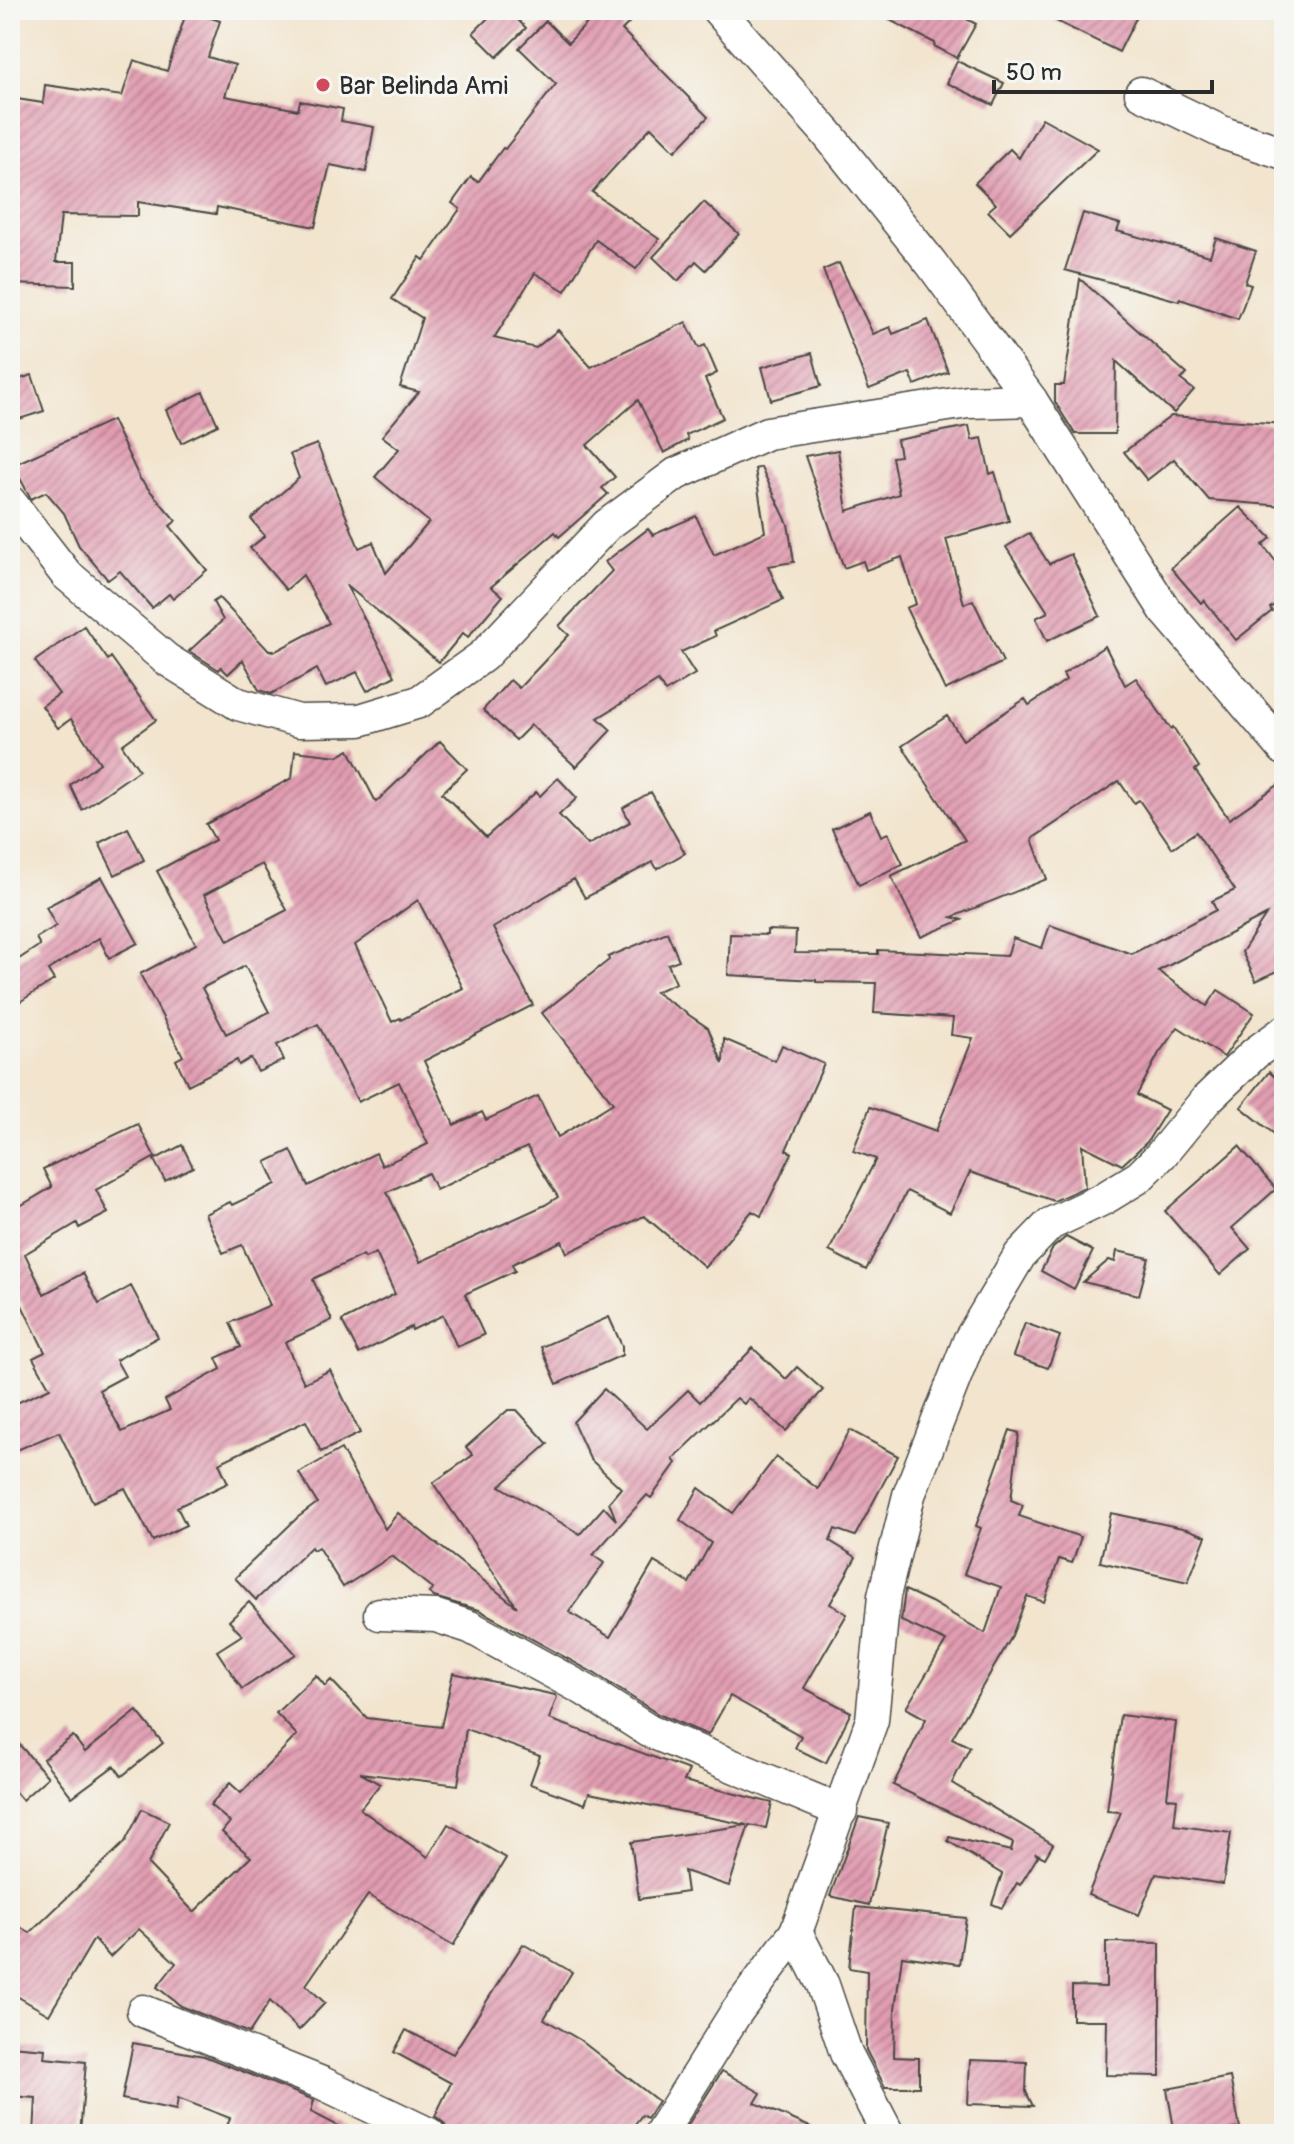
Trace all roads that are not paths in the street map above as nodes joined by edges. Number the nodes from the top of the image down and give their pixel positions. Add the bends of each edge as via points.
1 (718, 10) edge
2 (1141, 93) dead end
3 (1284, 153) edge
4 (1031, 400) junction
5 (10, 502) edge
6 (1284, 749) edge
7 (1284, 1032) edge
8 (380, 1614) dead end
9 (841, 1811) junction
10 (796, 1932) junction
11 (143, 2011) dead end
12 (429, 2134) edge
13 (660, 2134) edge
14 (888, 2134) edge

1 - 4 street via 836,144
2 - 3 street via 1226,134
4 - 5 street via 968,402 767,433 676,474 607,525 483,656 419,702 360,720 299,721 238,704 166,659 66,574
4 - 6 street via 1165,610
7 - 9 street via 1206,1100 1139,1177 1050,1224 1020,1255 983,1316 909,1495 884,1596 872,1720
8 - 9 street via 436,1616 470,1627 649,1731
9 - 10 street
10 - 13 street via 735,2014
10 - 14 street via 823,1985 846,2053
11 - 12 street via 322,2083

